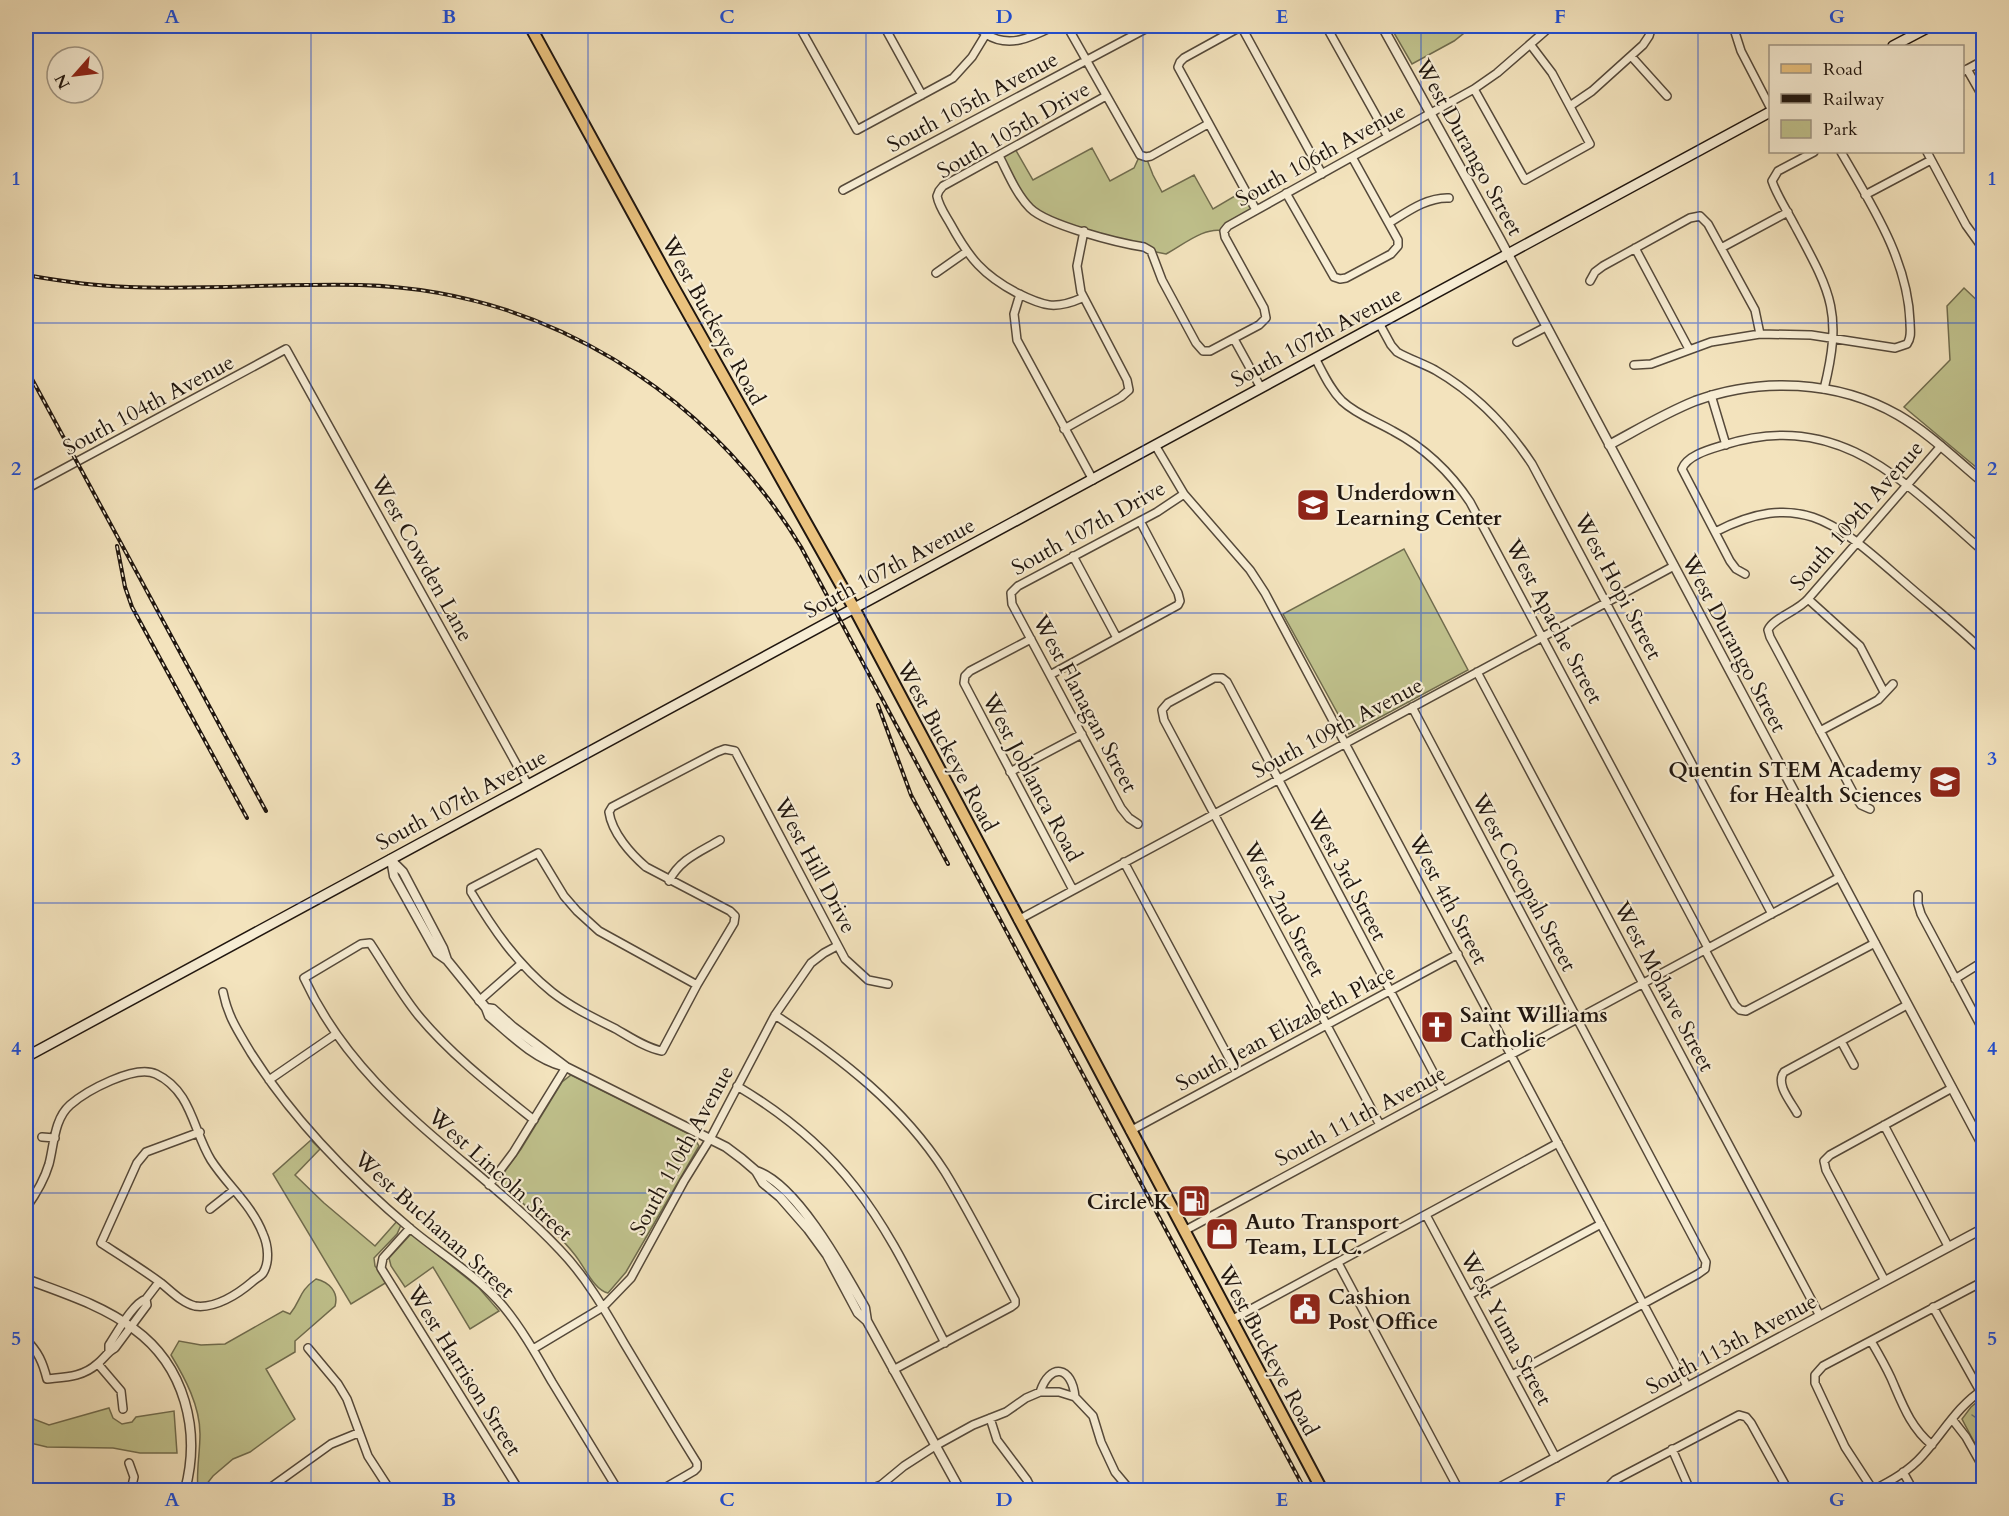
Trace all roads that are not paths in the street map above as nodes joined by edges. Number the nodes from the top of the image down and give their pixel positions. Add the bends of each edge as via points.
1 (530, 26) edge
2 (799, 26) edge
3 (884, 26) edge
4 (976, 26) edge
5 (1054, 26) edge
6 (1067, 26) edge
7 (1151, 26) edge
8 (1241, 26) edge
9 (1326, 26) edge
10 (1382, 26) edge
11 (1551, 26) edge
12 (1652, 26) edge
13 (1733, 26) edge
14 (1931, 26) edge
15 (1919, 28) edge
16 (986, 34) junction
17 (1530, 44) junction
18 (1894, 45) edge
19 (1631, 56) junction
20 (1086, 60) junction
21 (1983, 60) edge
22 (1965, 70) edge
23 (1474, 90) junction
24 (922, 95) junction
25 (1106, 96) junction
26 (1667, 96) dead end
27 (1983, 99) edge
28 (1769, 105) edge
29 (1570, 106) junction
30 (1431, 113) junction
31 (1769, 113) edge
32 (1208, 124) junction
33 (1388, 137) junction
34 (1812, 153) edge
35 (1842, 153) edge
36 (1928, 153) edge
37 (999, 156) junction
38 (1352, 157) junction
39 (1931, 160) junction
40 (1322, 174) junction
41 (843, 190) dead end
42 (1286, 193) junction
43 (1865, 195) junction
44 (1449, 198) dead end
45 (1256, 210) junction
46 (1788, 212) junction
47 (1389, 223) junction
48 (1084, 231) junction
49 (1635, 248) junction
50 (1721, 248) junction
51 (1983, 250) edge
52 (966, 252) junction
53 (1508, 254) junction
54 (936, 273) dead end
55 (1590, 281) dead end
56 (1020, 294) junction
57 (1083, 298) junction
58 (1379, 323) junction
59 (1546, 327) junction
60 (1760, 334) junction
61 (1834, 338) junction
62 (1234, 339) junction
63 (1517, 342) dead end
64 (286, 349) joint
65 (1689, 349) junction
66 (1315, 358) junction
67 (1634, 365) dead end
68 (1261, 388) junction
69 (1824, 389) junction
70 (1711, 395) junction
71 (1064, 429) junction
72 (1155, 445) junction
73 (1609, 445) junction
74 (1726, 445) junction
75 (1941, 446) junction
76 (1093, 480) junction
77 (1983, 483) edge
78 (1907, 485) junction
79 (26, 489) edge
80 (1184, 494) junction
81 (1140, 521) junction
82 (1714, 532) junction
83 (1858, 542) junction
84 (1983, 552) edge
85 (1072, 556) junction
86 (1674, 566) junction
87 (1745, 574) dead end
88 (1011, 593) joint
89 (1808, 600) junction
90 (1607, 602) junction
91 (854, 608) junction
92 (1542, 637) junction
93 (1117, 638) junction
94 (1031, 639) junction
95 (1983, 652) edge
96 (1477, 672) junction
97 (1050, 675) junction
98 (1893, 684) dead end
99 (1884, 692) junction
100 (1412, 707) junction
101 (1162, 710) joint
102 (1820, 731) junction
103 (1082, 734) junction
104 (1345, 743) junction
105 (1010, 772) junction
106 (1278, 779) junction
107 (528, 785) junction
108 (1870, 809) dead end
109 (1214, 813) junction
110 (1138, 824) dead end
111 (720, 840) dead end
112 (391, 859) junction
113 (1124, 862) junction
114 (1840, 877) junction
115 (669, 881) junction
116 (1073, 890) junction
117 (1918, 895) dead end
118 (1772, 914) junction
119 (1018, 920) junction
120 (1875, 943) junction
121 (837, 946) junction
122 (1707, 949) junction
123 (1458, 954) junction
124 (1983, 962) edge
125 (521, 964) junction
126 (1955, 979) junction
127 (1643, 983) junction
128 (888, 984) dead end
129 (697, 985) junction
130 (1389, 991) junction
131 (223, 992) dead end
132 (483, 1005) junction
133 (1907, 1005) junction
134 (775, 1015) junction
135 (1577, 1018) junction
136 (1327, 1025) junction
137 (1983, 1032) edge
138 (336, 1035) junction
139 (1841, 1041) junction
140 (1511, 1054) junction
141 (26, 1057) edge
142 (1854, 1065) dead end
143 (566, 1066) junction
144 (1237, 1073) junction
145 (268, 1080) junction
146 (737, 1086) junction
147 (1952, 1088) junction
148 (1443, 1091) junction
149 (1797, 1113) dead end
150 (534, 1120) junction
151 (1380, 1125) junction
152 (1884, 1125) junction
153 (1130, 1131) junction
154 (200, 1132) junction
155 (42, 1137) dead end
156 (55, 1138) junction
157 (710, 1139) junction
158 (1558, 1143) junction
159 (1983, 1148) edge
160 (489, 1185) junction
161 (234, 1190) junction
162 (26, 1208) edge
163 (210, 1209) dead end
164 (1426, 1215) junction
165 (1601, 1224) junction
166 (1983, 1227) edge
167 (410, 1228) junction
168 (1184, 1231) junction
169 (1948, 1246) junction
170 (1338, 1263) junction
171 (26, 1279) edge
172 (1885, 1281) junction
173 (1983, 1281) edge
174 (159, 1282) junction
175 (1469, 1295) junction
176 (1644, 1304) junction
177 (603, 1307) junction
178 (1933, 1307) junction
179 (1820, 1316) junction
180 (1231, 1320) junction
181 (128, 1324) junction
182 (26, 1340) edge
183 (1871, 1341) junction
184 (945, 1343) junction
185 (308, 1348) dead end
186 (533, 1349) junction
187 (98, 1364) junction
188 (893, 1370) junction
189 (1512, 1375) junction
190 (1688, 1386) junction
191 (1982, 1390) edge
192 (1040, 1392) junction
193 (1075, 1397) junction
194 (123, 1409) dead end
195 (990, 1418) junction
196 (1952, 1419) junction
197 (358, 1433) junction
198 (1932, 1444) junction
199 (935, 1446) junction
200 (1672, 1449) junction
201 (1556, 1458) junction
202 (129, 1463) dead end
203 (1983, 1469) edge
204 (1903, 1472) junction
205 (1608, 1489) edge
206 (1873, 1490) edge
207 (131, 1491) edge
208 (185, 1491) edge
209 (267, 1491) edge
210 (390, 1491) edge
211 (519, 1491) edge
212 (618, 1491) edge
213 (661, 1491) edge
214 (868, 1491) edge
215 (960, 1491) edge
216 (1032, 1491) edge
217 (1130, 1491) edge
218 (1322, 1491) edge
219 (1459, 1491) edge
220 (1495, 1491) edge
221 (1690, 1491) edge
222 (1788, 1491) edge
223 (1913, 1491) edge

1 - 91 main road, West Buckeye Road
2 - 24 street via 857,130
3 - 24 street
4 - 16 street
5 - 16 street via 1014,42
6 - 20 street
7 - 20 street, South 105th Avenue
8 - 32 street via 1178,64
8 - 40 street
9 - 33 street
10 - 30 street, West Durango Street
11 - 17 street, South 106th Avenue
12 - 19 street via 1646,40
13 - 28 street via 1741,51
14 - 15 main road
15 - 18 main road
16 - 24 street via 952,78
17 - 23 street, South 106th Avenue
17 - 29 street
19 - 26 street
19 - 29 street
20 - 25 street
20 - 41 street, South 105th Avenue
21 - 22 street
22 - 27 street
23 - 29 street via 1525,180 1590,144
23 - 30 street, South 106th Avenue
25 - 32 street via 1143,157
25 - 37 street, South 105th Drive
30 - 33 street, South 106th Avenue
30 - 53 street, West Durango Street
31 - 53 main road, South 107th Avenue
32 - 45 street
33 - 38 street, South 106th Avenue
34 - 46 street via 1772,177
35 - 43 street
36 - 39 street
37 - 48 street via 1031,209 1051,222
37 - 52 street, South 105th Drive via 937,193 938,203
38 - 40 street, South 106th Avenue
38 - 47 street
39 - 43 street
39 - 51 street
40 - 42 street, South 106th Avenue
42 - 45 street, South 106th Avenue
42 - 47 street via 1337,279 1391,254 1398,240
43 - 61 street via 1891,244 1905,283 1910,339 1905,346 1895,348
44 - 47 street via 1426,202
45 - 62 street, South 106th Avenue via 1224,231 1266,318
46 - 50 street
46 - 61 street via 1828,289
48 - 57 street via 1077,266
48 - 62 street via 1151,251 1162,280 1203,351
49 - 50 street via 1700,216
49 - 55 street via 1598,269
49 - 65 street
50 - 60 street via 1755,310
52 - 54 street
52 - 56 street via 986,274
53 - 58 main road, South 107th Avenue
53 - 59 street, West Durango Street
56 - 57 street via 1052,306
56 - 71 street via 1014,315 1017,340
57 - 71 street via 1129,390
58 - 66 main road, South 107th Avenue
58 - 90 street, West Hopi Street via 1397,352 1458,385 1514,439 1542,480
59 - 63 street
59 - 73 street, West Durango Street
60 - 61 street
60 - 65 street
61 - 69 street
62 - 68 street
64 - 79 street, South 104th Avenue
64 - 107 street, West Cowden Lane
65 - 67 street via 1650,364
66 - 68 main road, South 107th Avenue
66 - 92 street, West Apache Street via 1333,390 1348,406 1412,442 1456,482
68 - 72 main road, South 107th Avenue
69 - 70 street via 1777,385
69 - 75 street via 1857,397 1897,415
70 - 73 street
70 - 74 street
71 - 76 street
72 - 76 main road, South 107th Avenue
72 - 80 street, West 4th Street
73 - 86 street, West Durango Street
74 - 78 street via 1770,436 1818,440 1863,455
74 - 82 street via 1683,466
75 - 77 street
75 - 78 street, South 109th Avenue
76 - 91 main road, South 107th Avenue
78 - 83 street, South 109th Avenue
78 - 84 street
80 - 81 street, South 107th Drive
80 - 104 street, West 4th Street via 1260,585
81 - 85 street, South 107th Drive
81 - 93 street via 1180,601
82 - 83 street via 1753,515 1793,513 1829,523
82 - 87 street via 1733,565
83 - 89 street, South 109th Avenue
83 - 95 street
85 - 88 street, South 107th Drive
85 - 93 street
86 - 90 street, South 109th Avenue
86 - 114 street, West Durango Street
88 - 94 street, West Flanagan Street via 1012,604
89 - 99 street via 1860,646
89 - 102 street, South 109th Avenue via 1769,628 1770,637
90 - 92 street, South 109th Avenue
90 - 118 street, West Hopi Street
91 - 107 main road, South 107th Avenue
91 - 119 main road, West Buckeye Road
92 - 96 street, South 109th Avenue
92 - 122 street, West Apache Street
93 - 97 street
94 - 97 street, West Flanagan Street
94 - 105 street, West Joblanca Road via 970,671 964,679 966,690
96 - 100 street, South 109th Avenue
96 - 127 street, West Mohave Street
97 - 103 street, West Flanagan Street
98 - 99 street
99 - 102 street via 1878,700
100 - 104 street, South 109th Avenue
100 - 135 street, West Cocopah Street
101 - 106 street, West 3rd Street via 1211,680 1222,678
101 - 109 street, West 2nd Street
102 - 108 street via 1855,796
103 - 105 street
103 - 110 street, West Flanagan Street via 1121,808
104 - 106 street, South 109th Avenue
104 - 123 street, West 4th Street
105 - 116 street, West Joblanca Road
106 - 109 street, South 109th Avenue
106 - 130 street, West 3rd Street
107 - 112 main road, South 107th Avenue
109 - 113 street, South 109th Avenue
109 - 136 street, West 2nd Street
111 - 115 street via 684,860
112 - 132 street via 394,876 431,944
112 - 141 main road, South 107th Avenue
113 - 116 street, South 109th Avenue
113 - 144 street
114 - 118 street, South 111th Avenue
114 - 120 street, West Durango Street
115 - 121 street, West Hill Drive via 646,867 618,834 609,813 612,807 717,752 735,751
115 - 129 street via 735,916
116 - 119 street, South 109th Avenue
117 - 126 street via 1921,914
118 - 122 street, South 111th Avenue
119 - 153 main road, West Buckeye Road
120 - 122 street, West Apache Street via 1743,1011 1735,1005
120 - 133 street, West Durango Street
121 - 128 street, West Hill Drive via 868,980
121 - 134 street, South 110th Avenue via 811,963
122 - 127 street, South 111th Avenue
123 - 130 street, South Jean Elizabeth Place
123 - 140 street, West 4th Street
124 - 126 street
125 - 129 street via 583,1012 662,1051
125 - 129 street via 487,918 471,888 538,853 564,896 599,931
125 - 132 street
126 - 137 street
127 - 135 street, South 111th Avenue
127 - 179 street, West Mohave Street
130 - 136 street, South Jean Elizabeth Place
130 - 148 street, West 3rd Street
131 - 145 street, West Buchanan Street via 227,1012
132 - 143 street
133 - 139 street
133 - 147 street, West Durango Street
134 - 146 street, South 110th Avenue
134 - 184 street via 848,1066 886,1100 916,1135 949,1179 1010,1291 1015,1304
135 - 140 street, South 111th Avenue
135 - 176 street, West Cocopah Street via 1706,1266
136 - 144 street, South Jean Elizabeth Place
136 - 151 street, West 2nd Street
138 - 145 street
138 - 150 street, West Lincoln Street via 304,978 361,944 370,943 418,1015 440,1039
138 - 160 street, West Lincoln Street via 391,1100
139 - 142 street
139 - 149 street via 1781,1077
140 - 148 street, South 111th Avenue
140 - 158 street, West 4th Street
143 - 150 street
143 - 157 street
144 - 153 street, South Jean Elizabeth Place
145 - 167 street, West Buchanan Street via 308,1131
146 - 157 street, South 110th Avenue
146 - 184 street via 795,1127 855,1186
147 - 152 street
147 - 159 street, West Durango Street
148 - 151 street, South 111th Avenue
150 - 160 street
151 - 168 street, South 111th Avenue
152 - 169 street
152 - 172 street via 1824,1161
153 - 168 main road, West Buckeye Road
154 - 156 street via 174,1086 155,1073 138,1071 70,1106 63,1113
154 - 161 street via 209,1158
154 - 174 street via 146,1152 137,1163 101,1243
155 - 156 street
156 - 162 street via 42,1183
157 - 177 street, South 110th Avenue via 631,1278
157 - 188 street via 756,1171 814,1237
158 - 164 street
158 - 165 street, West 4th Street
160 - 177 street, West Lincoln Street via 562,1251
161 - 163 street
161 - 174 street via 263,1233 268,1249 263,1273 244,1289 217,1303 195,1306
164 - 170 street
164 - 175 street, West Yuma Street
165 - 175 street
165 - 176 street, West 4th Street
166 - 169 street, South 113th Avenue
167 - 186 street, West Buchanan Street via 477,1280 502,1305
167 - 211 street, West Harrison Street via 383,1258 381,1268
168 - 180 main road, West Buckeye Road
169 - 172 street, South 113th Avenue
170 - 180 street
170 - 219 street
171 - 181 street via 85,1301
172 - 179 street, South 113th Avenue
173 - 178 street
174 - 181 street via 140,1301
175 - 189 street, West Yuma Street
176 - 189 street
176 - 190 street, West 4th Street
177 - 186 street, South 110th Avenue
177 - 213 street, West Lincoln Street via 697,1463 697,1468
178 - 183 street
178 - 191 street
179 - 190 street, South 113th Avenue
180 - 218 main road, West Buckeye Road
181 - 187 street
181 - 208 street via 160,1353 182,1390 191,1452
182 - 187 street via 43,1362 47,1379 83,1374
183 - 198 street via 1908,1417
183 - 206 street via 1823,1366 1815,1375 1815,1383 1839,1435
184 - 188 street
185 - 197 street via 339,1384
186 - 212 street, West Buchanan Street
187 - 194 street via 121,1391
188 - 199 street
189 - 201 street, West Yuma Street
190 - 201 street, South 113th Avenue
191 - 196 street
192 - 193 street
192 - 193 street via 1044,1380 1061,1372 1072,1379
192 - 195 street
193 - 217 street via 1093,1416 1101,1442
195 - 199 street
195 - 216 street via 997,1440
196 - 198 street
196 - 203 street
197 - 209 street via 331,1444
197 - 210 street
198 - 204 street
199 - 214 street
199 - 215 street
200 - 205 street via 1616,1480
200 - 221 street
200 - 222 street via 1735,1415 1742,1415 1751,1423
201 - 220 street, South 113th Avenue
202 - 207 street via 134,1477
204 - 206 street
204 - 223 street

